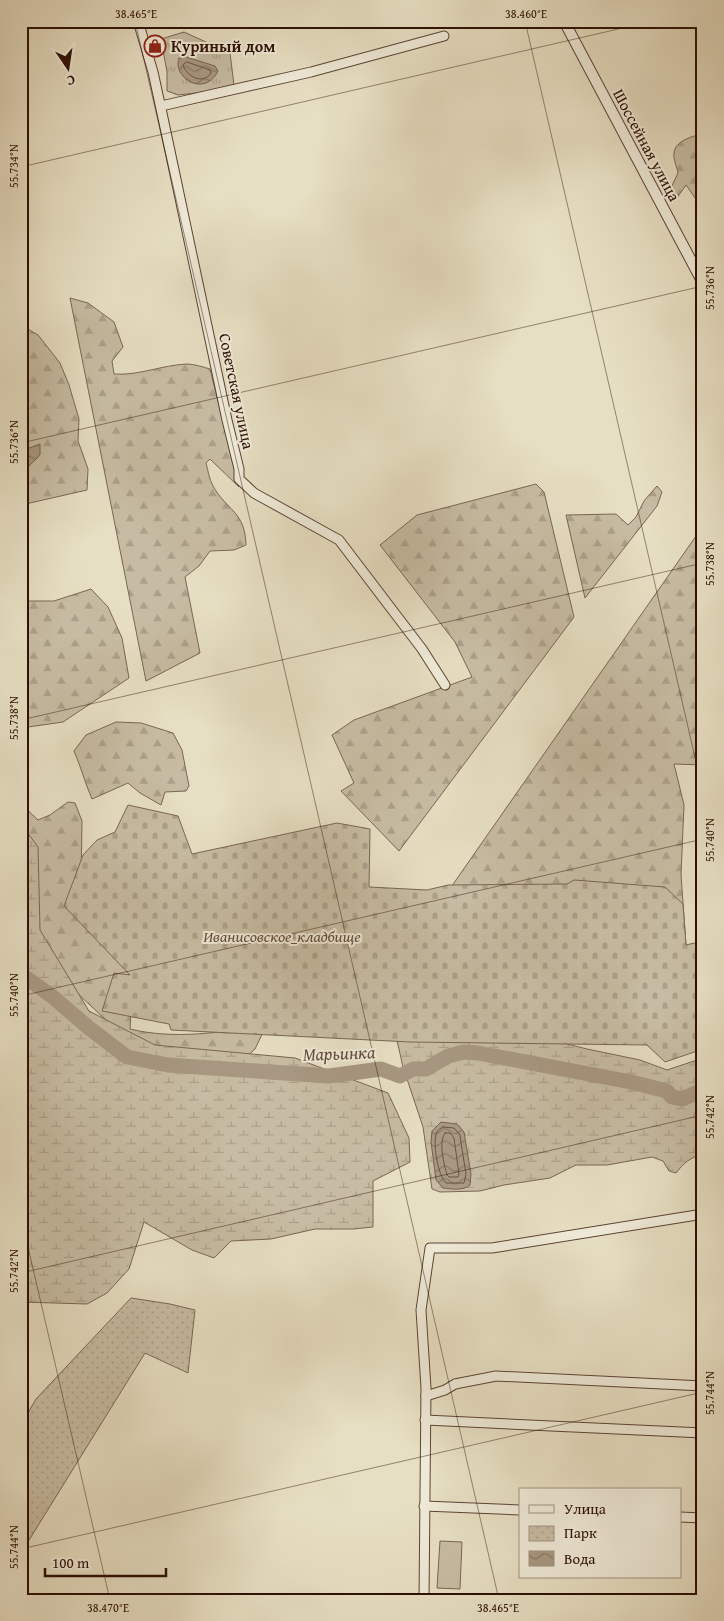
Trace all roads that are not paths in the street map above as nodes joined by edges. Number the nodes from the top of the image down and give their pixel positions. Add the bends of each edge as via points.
1 (138, 21) edge
2 (564, 21) edge
3 (444, 36) dead end
4 (161, 106) junction
5 (703, 283) edge
6 (445, 685) dead end
7 (703, 1214) edge
8 (703, 1386) edge
9 (426, 1396) junction
10 (425, 1420) junction
11 (703, 1433) edge
12 (424, 1506) junction
13 (519, 1510) edge
14 (682, 1517) edge
15 (703, 1518) edge
16 (424, 1600) edge

1 - 4 street, Советская улица
2 - 5 street, Шоссейная улица
3 - 4 street via 311,72
4 - 6 street, Советская улица via 240,479 254,494 339,540 422,649
7 - 9 street via 492,1248 430,1248 421,1310
8 - 9 street via 496,1376 455,1384
9 - 10 street
10 - 11 street
10 - 12 street
12 - 13 street
12 - 16 street
14 - 15 street

